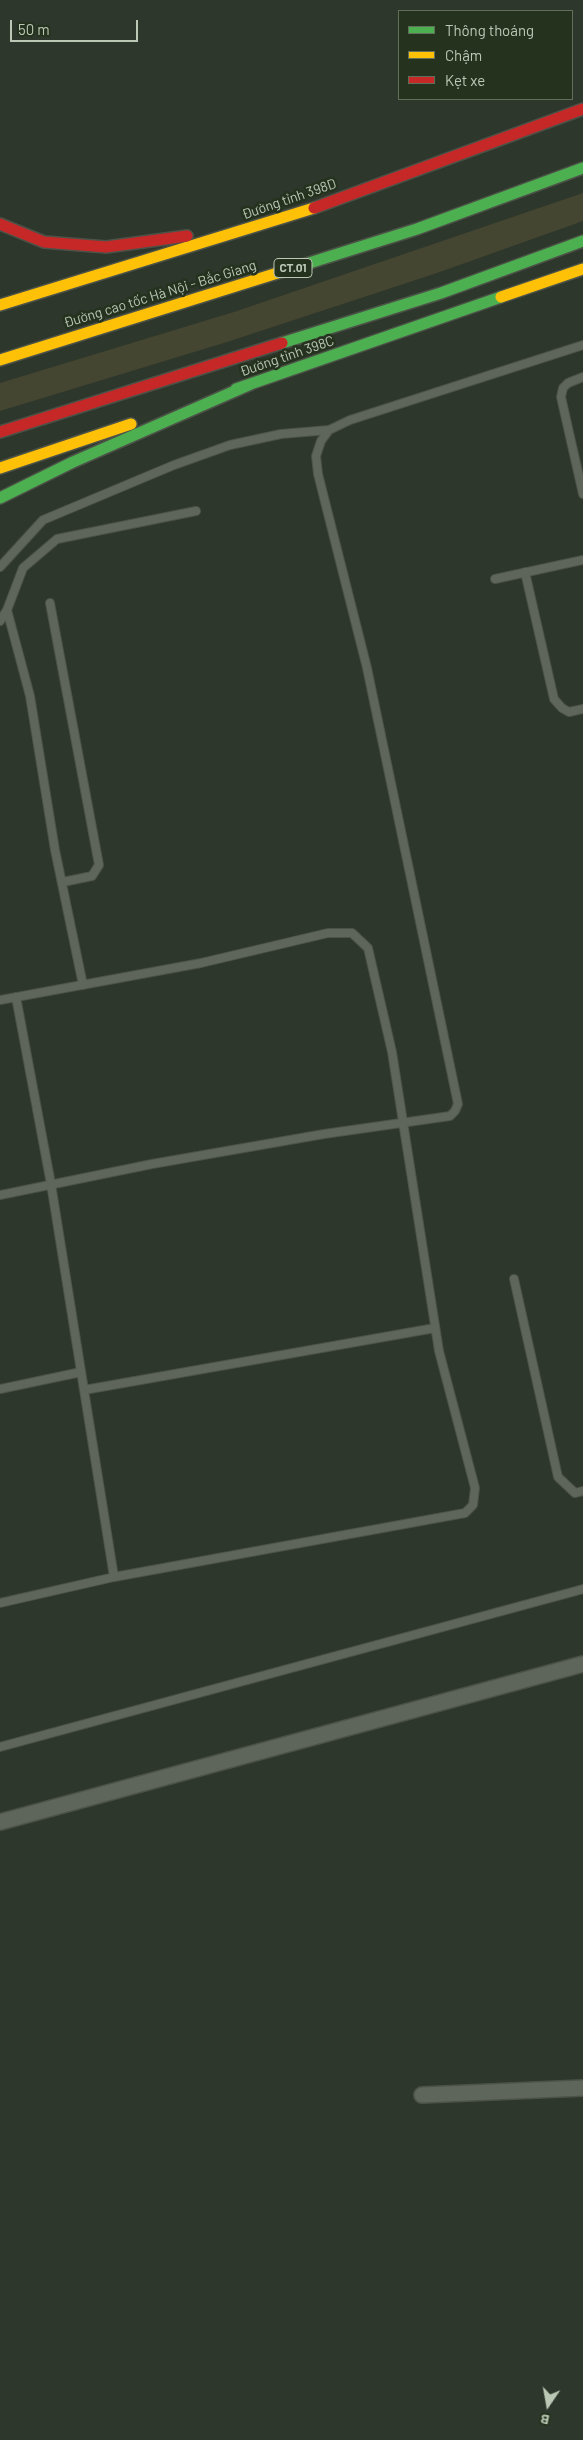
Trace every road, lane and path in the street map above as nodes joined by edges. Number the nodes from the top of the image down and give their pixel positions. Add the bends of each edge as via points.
1 (583, 108) edge
2 (583, 168) edge
3 (344, 196) junction
4 (0, 224) edge
5 (583, 241) edge
6 (583, 268) edge
7 (0, 305) edge
8 (583, 345) edge
9 (0, 360) edge
10 (583, 377) edge
11 (251, 384) junction
12 (329, 430) junction
13 (0, 432) edge
14 (0, 468) edge
15 (583, 494) edge
16 (0, 498) edge
17 (196, 511) dead end
18 (583, 560) edge
19 (0, 567) edge
20 (525, 572) junction
21 (495, 579) dead end
22 (50, 603) dead end
23 (7, 610) junction
24 (0, 622) edge
25 (583, 709) edge
26 (63, 882) junction
27 (82, 985) junction
28 (16, 997) junction
29 (0, 1000) edge
30 (403, 1124) junction
31 (51, 1184) junction
32 (0, 1195) edge
33 (514, 1279) dead end
34 (435, 1328) junction
35 (81, 1372) junction
36 (0, 1389) edge
37 (84, 1390) junction
38 (583, 1491) edge
39 (114, 1577) junction
40 (583, 1589) edge
41 (0, 1603) edge
42 (583, 1664) edge
43 (0, 1747) edge
44 (0, 1822) edge
45 (583, 2088) edge
46 (422, 2095) dead end

1 - 3 main road, Đường tỉnh 398D
2 - 9 main road, Đường cao tốc Hà Nội - Bắc Giang / CT.01 via 417,229
3 - 4 main road via 173,240 106,247 44,242
3 - 7 main road, Đường tỉnh 398D via 283,219
5 - 13 main road via 441,293
6 - 11 main road, Đường tỉnh 398C
8 - 12 lane via 350,420
10 - 15 lane via 568,383 560,397
11 - 14 main road, Đường tỉnh 398C
11 - 16 main road via 73,462
12 - 19 lane via 281,434 230,445 43,520
12 - 30 lane via 320,441 316,456 318,474 367,668 458,1104 450,1116
17 - 23 lane via 57,539 23,568
18 - 20 lane
20 - 21 lane
20 - 25 lane via 554,699 569,712
22 - 26 lane via 99,865 92,876
23 - 24 lane
23 - 26 lane via 30,696
26 - 27 lane
27 - 28 lane
27 - 30 lane via 201,964 328,933 352,933 368,948 392,1052
28 - 29 lane
28 - 31 lane
30 - 31 lane via 324,1134
30 - 34 lane
31 - 32 lane
31 - 35 lane
33 - 38 lane via 558,1477 575,1493
34 - 37 lane
34 - 39 lane via 475,1488 473,1505 465,1513
35 - 36 lane
35 - 37 lane
37 - 39 lane
39 - 41 lane
40 - 43 lane
42 - 44 street
45 - 46 street

